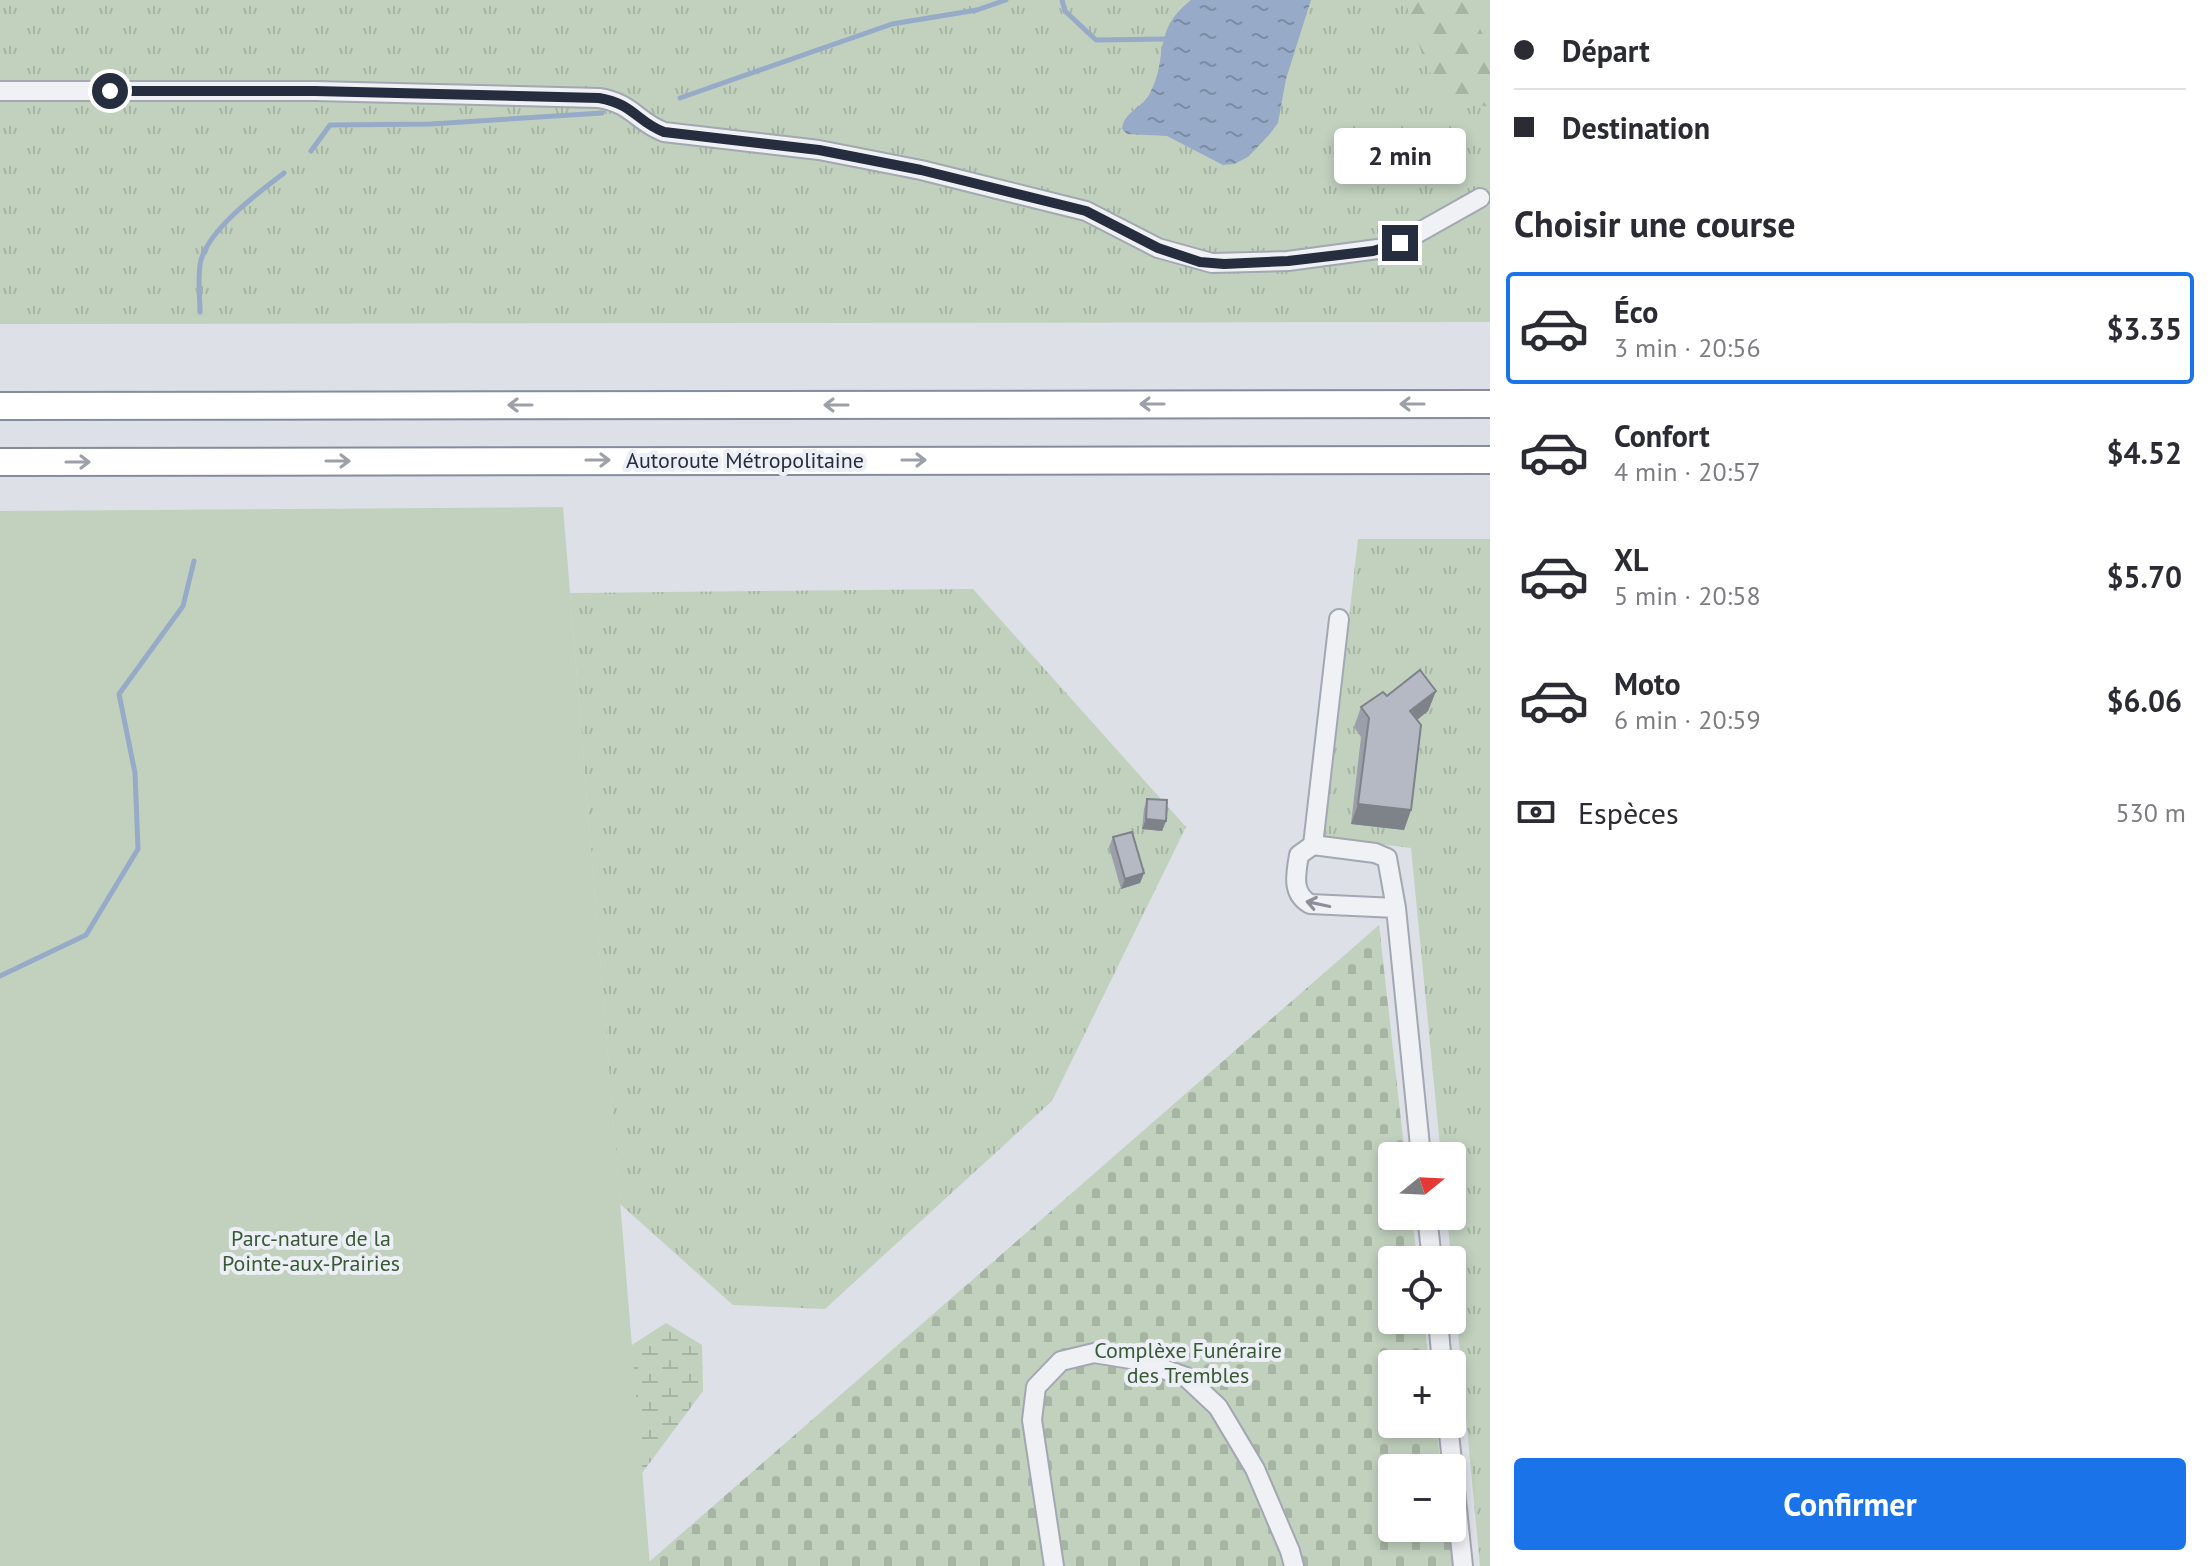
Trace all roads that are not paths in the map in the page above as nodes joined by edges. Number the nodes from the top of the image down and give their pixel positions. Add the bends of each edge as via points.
1 (0, 91) edge
2 (1480, 198) dead end
3 (1490, 404) edge
4 (0, 406) edge
5 (1490, 460) edge
6 (0, 462) edge
7 (1339, 619) dead end
8 (1313, 845) junction
9 (1396, 908) junction
10 (1420, 1142) edge
11 (1449, 1438) edge
12 (1054, 1566) edge
13 (1294, 1566) edge
14 (1463, 1566) edge

1 - 2 street via 599,98 624,105 664,132 861,157 1086,211 1158,248 1212,263 1288,261 1385,248
3 -> 4 highway
6 -> 5 highway, Autoroute Métropolitaine
7 - 8 street
8 - 9 street via 1387,858
9 -> 8 street via 1335,907 1301,899 1296,886 1299,855
9 - 10 street
11 - 14 street
12 - 13 street via 1032,1420 1036,1387 1061,1361 1094,1353 1137,1360 1186,1377 1218,1407 1255,1469

